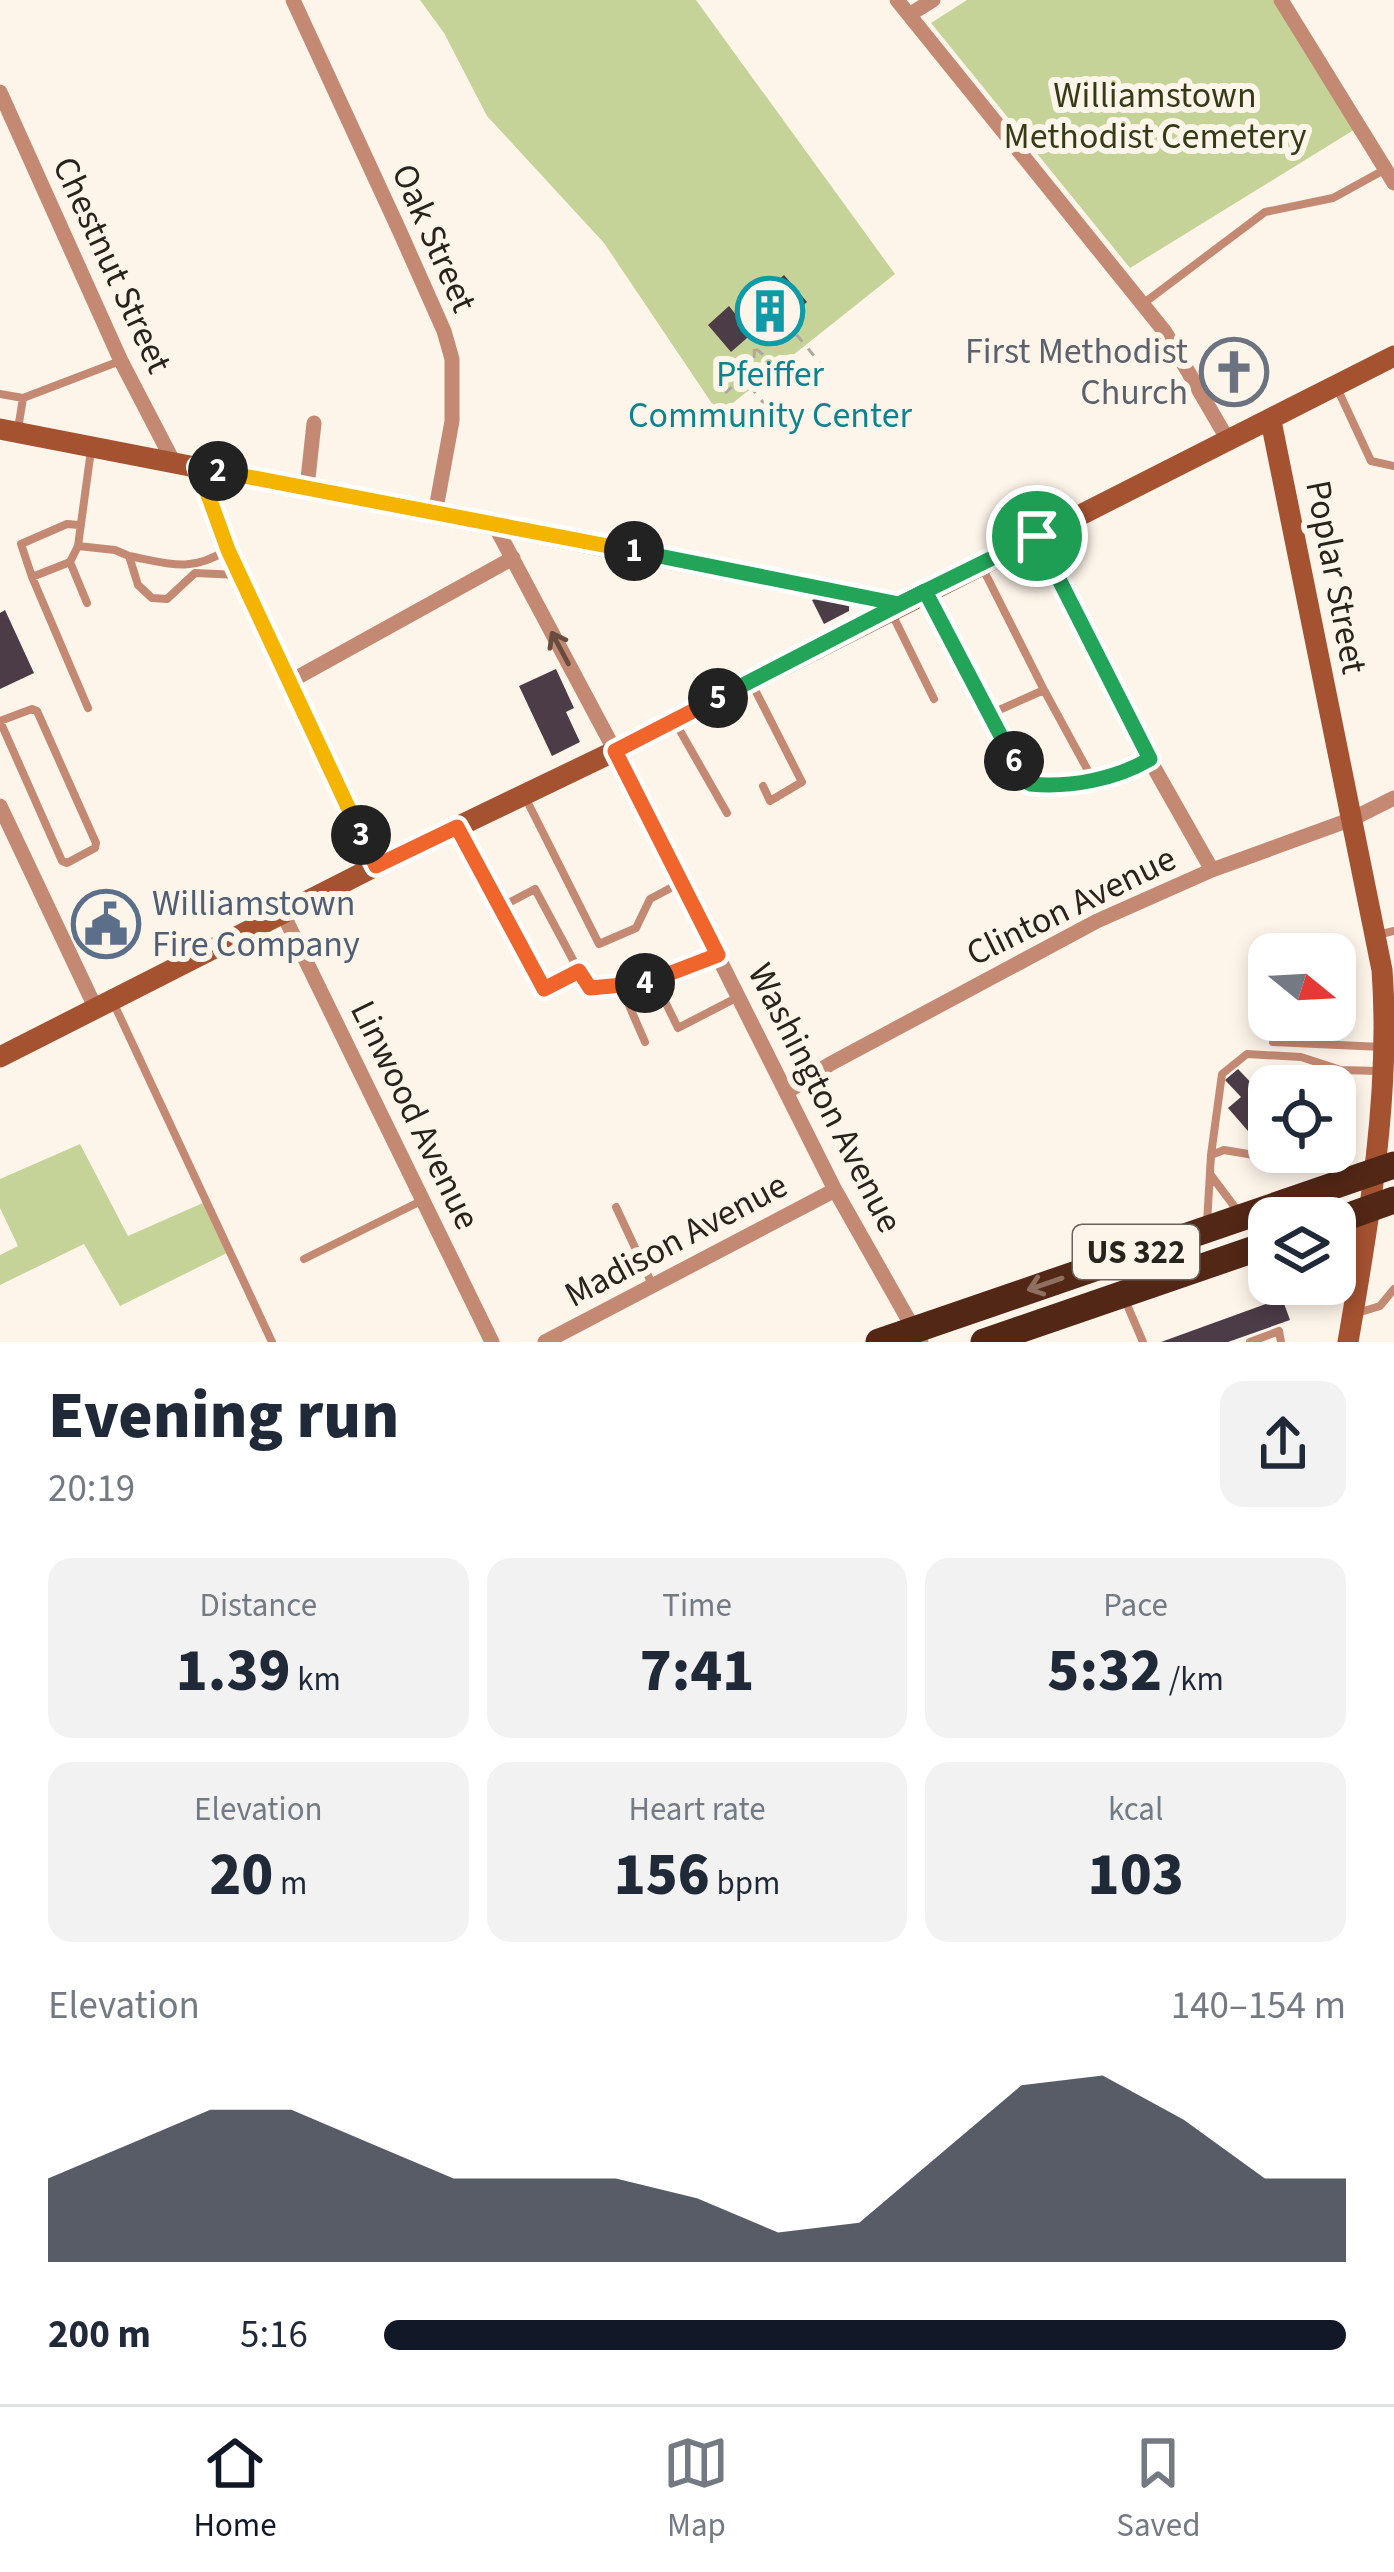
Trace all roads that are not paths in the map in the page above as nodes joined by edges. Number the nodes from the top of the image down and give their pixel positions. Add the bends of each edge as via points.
1 (292, 0) edge
2 (897, 0) edge
3 (933, 0) edge
4 (1281, 0) edge
5 (909, 15) junction
6 (0, 92) edge
7 (1390, 176) edge
8 (1143, 304) junction
9 (1394, 356) edge
10 (121, 361) junction
11 (1337, 387) junction
12 (0, 394) edge
13 (22, 398) junction
14 (1271, 422) junction
15 (314, 423) dead end
16 (9, 430) edge
17 (1228, 440) junction
18 (92, 446) junction
19 (172, 461) junction
20 (1394, 466) edge
21 (198, 467) junction
22 (307, 488) junction
23 (435, 514) junction
24 (494, 524) junction
25 (79, 525) junction
26 (1037, 536) junction
27 (78, 546) junction
28 (228, 550) junction
29 (129, 556) junction
30 (513, 558) junction
31 (70, 562) junction
32 (980, 564) junction
33 (240, 576) junction
34 (32, 577) junction
35 (925, 591) junction
36 (87, 603) dead end
37 (894, 606) junction
38 (751, 681) junction
39 (289, 682) junction
40 (1044, 689) junction
41 (934, 699) dead end
42 (88, 708) dead end
43 (990, 714) junction
44 (674, 721) junction
45 (0, 722) edge
46 (615, 751) junction
47 (1150, 759) junction
48 (1092, 778) junction
49 (763, 786) dead end
50 (524, 795) junction
51 (1394, 798) edge
52 (0, 806) edge
53 (727, 813) dead end
54 (1352, 819) junction
55 (457, 827) junction
56 (376, 866) junction
57 (1212, 870) junction
58 (682, 883) junction
59 (499, 908) junction
60 (283, 914) junction
61 (1385, 933) edge
62 (718, 955) junction
63 (579, 971) junction
64 (655, 981) junction
65 (621, 987) junction
66 (739, 996) junction
67 (1389, 996) edge
68 (104, 1005) junction
69 (645, 1042) dead end
70 (1273, 1042) dead end
71 (1385, 1056) edge
72 (0, 1057) edge
73 (1326, 1065) edge
74 (1356, 1065) edge
75 (787, 1092) junction
76 (1387, 1119) edge
77 (1248, 1154) edge
78 (1211, 1155) junction
79 (1383, 1169) edge
80 (1209, 1173) junction
81 (835, 1190) junction
82 (423, 1200) junction
83 (1381, 1205) edge
84 (616, 1207) dead end
85 (1241, 1216) junction
86 (1207, 1228) junction
87 (1248, 1251) edge
88 (304, 1259) dead end
89 (652, 1286) junction
90 (1394, 1289) edge
91 (1122, 1293) junction
92 (1353, 1315) junction
93 (917, 1336) edge
94 (272, 1342) edge
95 (492, 1342) edge
96 (545, 1342) edge
97 (879, 1342) edge
98 (984, 1342) edge
99 (1143, 1342) edge
100 (1250, 1342) edge
101 (1281, 1342) edge
102 (1348, 1342) edge

1 - 23 street, Oak Street via 452,358 452,421
2 - 5 street
3 - 5 street
4 - 7 street
5 - 8 street
6 - 10 street, Chestnut Street
7 - 8 lane via 1265,212
8 - 17 street
9 - 11 street
10 - 13 lane
10 - 19 street, Chestnut Street
11 - 14 street
11 - 20 lane via 1371,460
12 - 13 lane
13 - 16 lane
14 - 17 street
14 - 54 street, Poplar Street
15 - 22 street
16 - 18 street
17 - 26 street
18 - 19 street
18 - 25 lane
19 - 21 street
21 - 22 street
21 - 28 street
22 - 23 street
23 - 24 street
24 - 30 street, Washington Avenue
24 - 37 street
25 - 27 lane
25 - 34 lane via 21,544
26 - 32 street
26 - 47 street
27 - 29 lane
27 - 31 lane
28 - 29 lane via 187,567
28 - 33 street
29 - 33 lane via 138,585 152,598 166,599 195,573
30 - 39 street
46 -> 30 street, Washington Avenue
31 - 34 lane
31 - 36 lane
32 - 35 street
32 - 40 lane
33 - 39 street
34 - 42 lane
35 - 37 street
35 - 43 lane
37 - 38 street
37 - 41 lane
38 - 44 street
38 - 49 lane via 802,782 770,801
39 - 56 street
40 - 43 lane
40 - 48 lane
43 - 48 lane via 1030,784
44 - 46 street
44 - 53 lane
45 - 45 lane via 37,711 94,848 62,861
46 - 50 street
46 - 58 street, Washington Avenue
47 - 48 lane
47 - 57 street
50 - 55 street
50 - 58 lane via 599,944 637,928 650,899
51 - 54 street, Clinton Avenue
52 - 68 street
54 - 57 street, Clinton Avenue
54 - 61 street, Poplar Street
55 - 56 street
55 - 59 lane
56 - 60 street
57 - 75 street, Clinton Avenue via 1097,921
58 - 62 street, Washington Avenue
59 - 63 lane via 544,989
59 - 63 lane via 535,890
60 - 68 street
60 - 82 street, Linwood Avenue
61 - 67 street, Poplar Street
62 - 64 lane
62 - 66 street, Washington Avenue
63 - 65 lane via 590,988
64 - 65 lane
64 - 66 lane via 678,1028
65 - 69 lane
66 - 75 street, Washington Avenue
67 - 71 street, Poplar Street
68 - 72 street
68 - 94 lane
70 - 71 lane
71 - 74 lane
71 - 76 street, Poplar Street
73 - 78 lane via 1246,1054 1222,1074
75 - 81 street, Washington Avenue
76 - 79 street, Poplar Street
77 - 78 lane
78 - 80 lane
79 - 83 street, Poplar Street
79 - 85 highway, US 322
80 - 85 lane
80 - 86 lane
81 - 89 street, Madison Avenue
81 - 93 street, Washington Avenue
82 - 88 lane
82 - 95 street, Linwood Avenue
83 - 92 street, Poplar Street
84 - 89 lane
85 - 86 highway, US 322
86 -> 93 highway, US 322
87 - 91 highway, US 322
89 - 96 street, Madison Avenue
90 - 92 lane via 1380,1306
91 - 98 highway, US 322
91 - 99 lane
92 - 102 street, Poplar Street
93 - 97 highway, US 322
100 - 101 lane via 1279,1330

